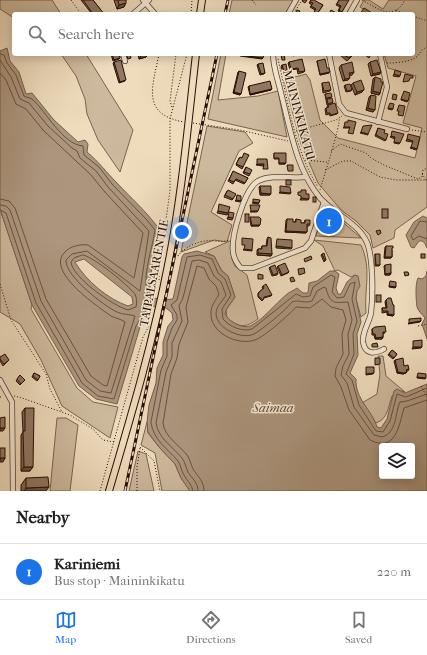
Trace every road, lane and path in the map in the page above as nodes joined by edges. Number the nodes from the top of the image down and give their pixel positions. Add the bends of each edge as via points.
1 (71, 0) edge
2 (192, 0) edge
3 (202, 0) edge
4 (252, 0) edge
5 (296, 0) edge
6 (302, 0) edge
7 (357, 0) edge
8 (362, 0) edge
9 (405, 0) edge
10 (146, 1) edge
11 (256, 5) dead end
12 (396, 10) junction
13 (80, 12) edge
14 (139, 12) edge
15 (154, 12) edge
16 (191, 12) edge
17 (200, 12) edge
18 (289, 12) edge
19 (295, 12) edge
20 (349, 12) edge
21 (384, 12) edge
22 (393, 12) edge
23 (400, 12) edge
24 (415, 17) edge
25 (427, 21) edge
26 (427, 48) edge
27 (124, 56) edge
28 (159, 56) edge
29 (176, 56) edge
30 (186, 56) edge
31 (196, 56) edge
32 (275, 56) edge
33 (328, 56) edge
34 (381, 56) edge
35 (125, 61) dead end
36 (383, 64) junction
37 (172, 108) junction
38 (346, 113) junction
39 (339, 118) junction
40 (170, 119) junction
41 (185, 122) dead end
42 (378, 122) junction
43 (192, 123) dead end
44 (407, 129) joint
45 (296, 131) junction
46 (427, 132) edge
47 (293, 142) junction
48 (331, 151) junction
49 (305, 160) junction
50 (328, 162) junction
51 (427, 168) edge
52 (325, 170) junction
53 (422, 174) junction
54 (306, 177) junction
55 (427, 180) edge
56 (320, 190) junction
57 (324, 195) dead end
58 (324, 202) junction
59 (336, 213) junction
60 (318, 216) junction
61 (235, 237) junction
62 (178, 256) dead end
63 (0, 284) edge
64 (159, 284) dead end
65 (151, 322) dead end
66 (427, 324) edge
67 (418, 326) dead end
68 (384, 350) dead end
69 (0, 380) edge
70 (421, 386) dead end
71 (8, 396) junction
72 (0, 397) edge
73 (427, 397) edge
74 (62, 412) junction
75 (115, 443) junction
76 (13, 491) edge
77 (100, 491) edge
78 (109, 491) edge
79 (137, 491) edge
80 (160, 491) edge

1 - 13 path
2 - 16 path
3 - 17 main road
4 - 11 path
5 - 18 street
6 - 19 path
7 - 20 street
8 - 21 path
9 - 12 path
10 - 14 street
10 - 15 street
12 - 22 path
12 - 23 path
24 - 25 path
26 - 36 path via 423,48 416,58
27 - 35 street
28 - 40 path via 153,100 157,110
29 - 37 path via 170,100
30 - 37 path
31 - 78 main road, TAIPALSAARENTIE via 179,197 163,290 142,378
32 - 45 path
32 - 47 street, MAININKIKATU
33 - 38 street via 340,104
34 - 36 street
36 - 42 street via 387,86
37 - 40 path
38 - 39 path
38 - 42 street
39 - 45 path
39 - 48 path
40 - 41 path
40 - 64 path via 170,191
42 - 44 street
43 - 47 path
44 - 46 path
45 - 49 path
47 - 54 street, MAININKIKATU
48 - 50 path
48 - 53 path via 340,144 347,145 409,177 418,179
49 - 50 path
49 - 56 path
50 - 52 path
51 - 53 path
52 - 55 path via 343,161 351,161 380,177
52 - 56 path
53 - 55 path
54 - 58 street, MAININKIKATU
54 - 61 street via 266,178 253,186 242,206
56 - 57 path
58 - 59 street, MAININKIKATU
58 - 60 street
59 - 60 street via 335,220 329,226 320,223
59 - 68 street, MAININKIKATU via 362,233 368,245 371,261 371,305 363,342 366,350 371,353
60 - 61 street via 311,241 305,248 253,268 241,268 236,263 233,252
61 - 62 path via 219,242 199,243
63 - 74 path via 11,320 46,374 50,389
65 - 75 path via 143,338
66 - 67 path
69 - 71 street
70 - 73 path
71 - 72 path
71 - 74 path via 22,398
71 - 76 street
74 - 75 path via 93,429 103,440
75 - 77 path
79 - 80 path via 140,448 154,461

